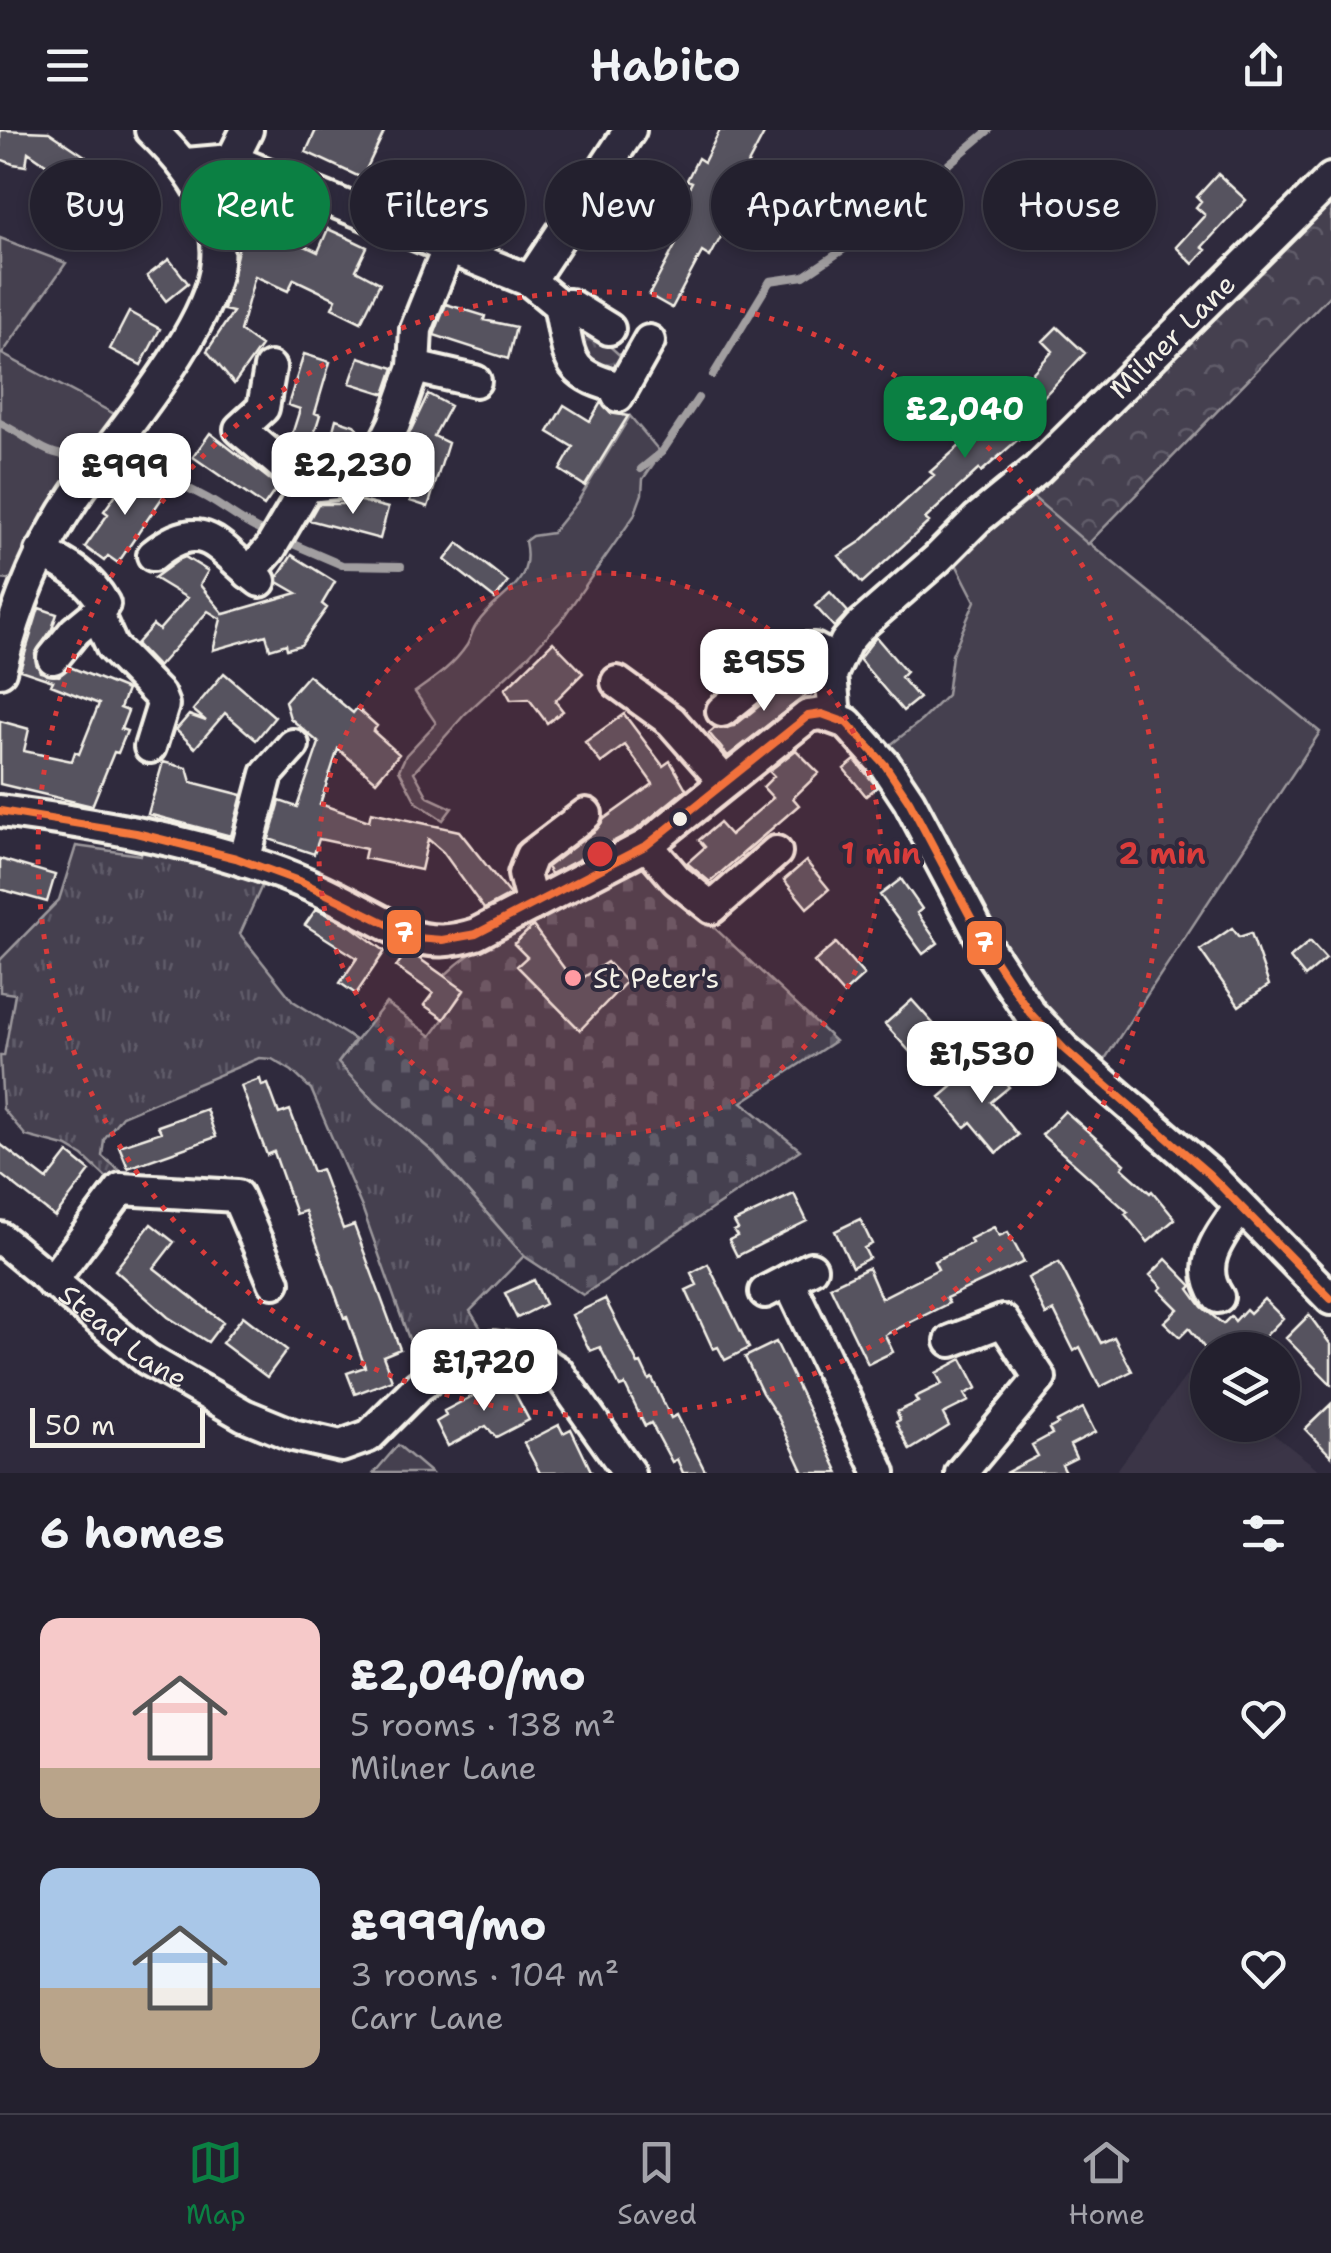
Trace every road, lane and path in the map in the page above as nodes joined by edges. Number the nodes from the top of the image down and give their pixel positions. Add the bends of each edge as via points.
1 (150, 130) edge
2 (248, 130) edge
3 (630, 130) edge
4 (182, 160) edge
5 (232, 160) edge
6 (1331, 179) edge
7 (217, 250) edge
8 (448, 250) edge
9 (451, 250) edge
10 (530, 281) junction
11 (559, 305) junction
12 (609, 329) dead end
13 (649, 341) dead end
14 (414, 367) junction
15 (270, 368) dead end
16 (475, 381) dead end
17 (307, 486) junction
18 (40, 552) junction
19 (148, 562) dead end
20 (97, 613) junction
21 (53, 658) dead end
22 (836, 661) junction
23 (0, 671) edge
24 (618, 682) dead end
25 (722, 710) dead end
26 (835, 716) junction
27 (293, 744) dead end
28 (150, 747) dead end
29 (724, 782) junction
30 (0, 811) edge
31 (586, 814) dead end
32 (648, 845) junction
33 (776, 852) dead end
34 (244, 860) junction
35 (532, 905) junction
36 (1240, 1207) junction
37 (0, 1238) edge
38 (788, 1280) dead end
39 (51, 1282) junction
40 (274, 1282) dead end
41 (1218, 1297) dead end
42 (1331, 1300) edge
43 (951, 1341) dead end
44 (629, 1473) edge
45 (880, 1473) edge
46 (961, 1473) edge

1 - 4 street
2 - 5 street
3 - 10 street
6 - 22 street, Milner Lane via 1037,470 859,628
7 - 18 street via 210,291 182,348
8 - 14 street via 416,329
9 - 10 street
10 - 11 street
11 - 12 street
11 - 13 street via 566,350 594,382 620,392
14 - 16 street
14 - 17 street via 366,480
15 - 17 street via 264,408 240,429
17 - 19 street via 254,577 196,534 182,536
18 - 20 street via 95,588 104,604
18 - 23 street
20 - 21 street
20 - 28 street via 112,646 159,694 163,705
22 - 25 street via 800,649
22 - 26 street
24 - 29 street via 671,721
26 - 29 street via 808,716
26 - 36 street via 857,732 909,801 986,946 1030,1013
27 - 34 street via 267,774
29 - 32 street
30 - 34 street via 114,828
31 - 35 street via 531,856 524,874
32 - 33 street via 676,880 712,908
32 - 35 street
34 - 35 street via 426,941 456,940
36 - 41 street via 1210,1254 1210,1286
36 - 42 street
37 - 39 street, Stead Lane
38 - 45 street
39 - 40 street via 121,1189 238,1196
39 - 44 street, Stead Lane via 147,1359 244,1415 341,1446 369,1436 438,1372 492,1347 524,1351 558,1371
43 - 46 street via 1003,1321 1040,1378

